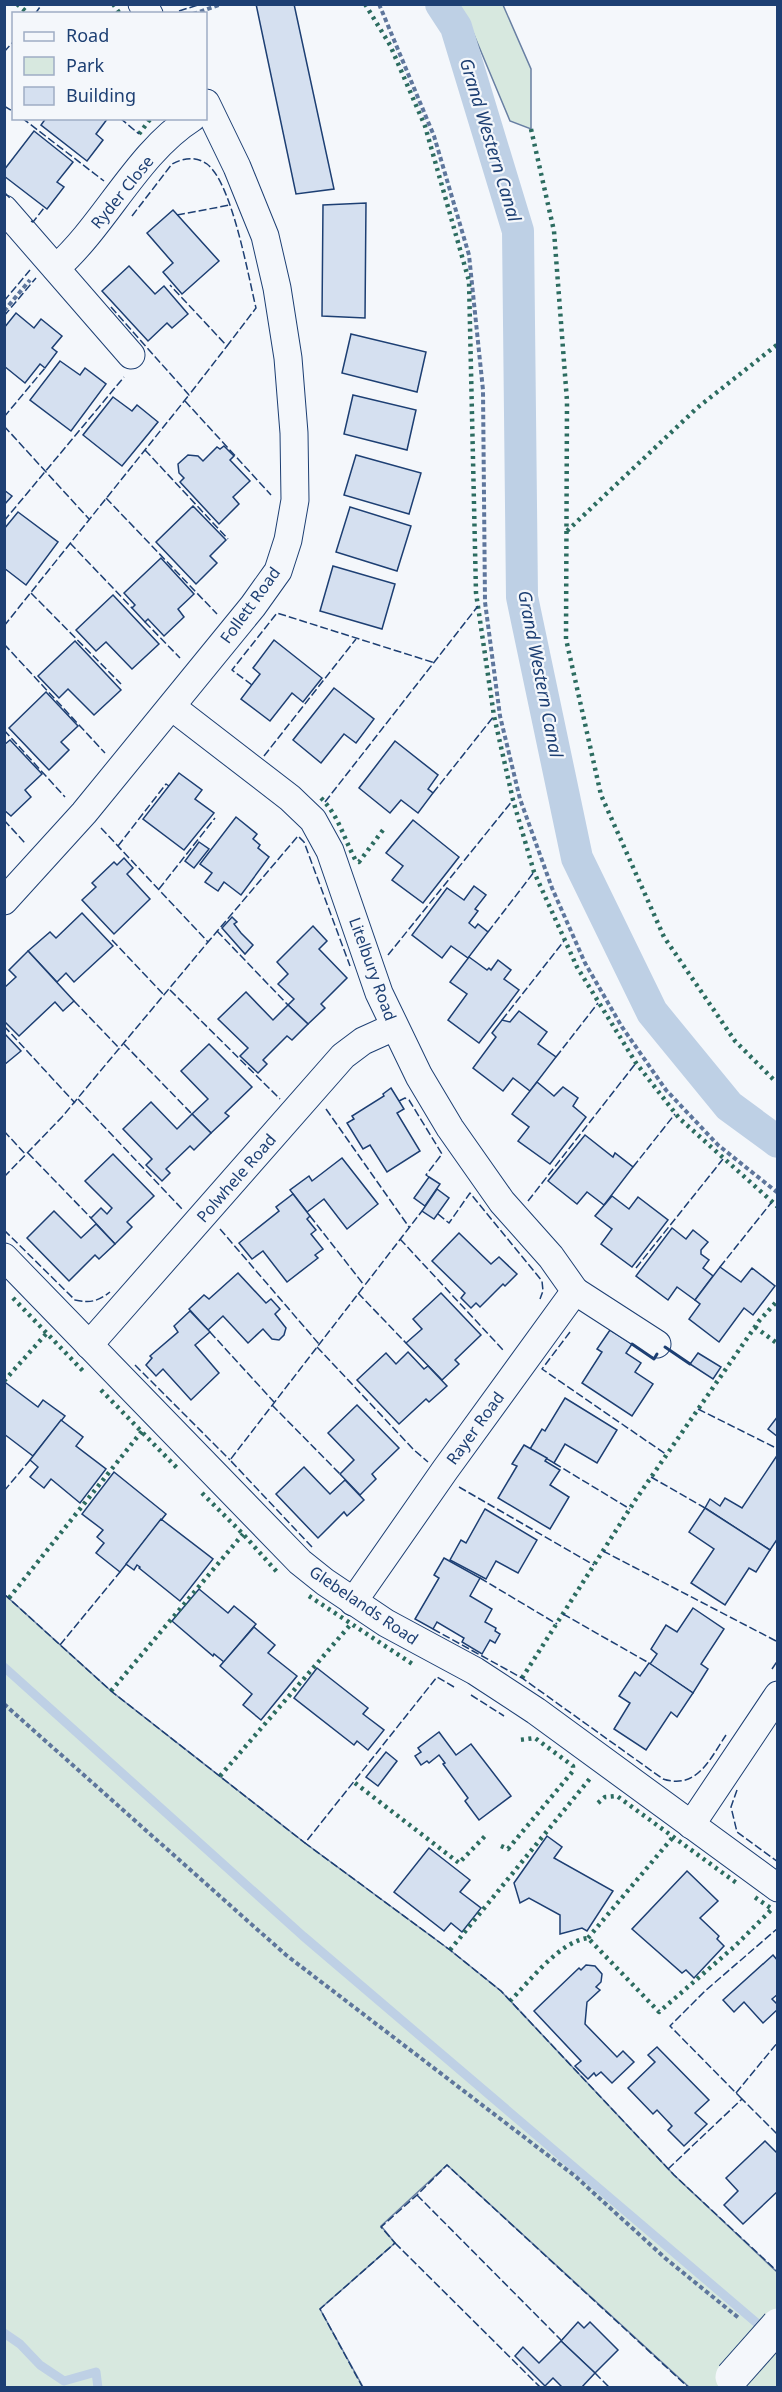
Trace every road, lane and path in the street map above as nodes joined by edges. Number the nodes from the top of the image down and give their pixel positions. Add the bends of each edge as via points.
1 (222, 4) edge
2 (379, 4) edge
3 (199, 12) edge
4 (207, 118) edge
5 (190, 120) edge
6 (4, 208) edge
7 (52, 263) junction
8 (4, 311) edge
9 (131, 355) dead end
10 (172, 707) junction
11 (4, 901) edge
12 (394, 1028) junction
13 (777, 1193) edge
14 (4, 1257) edge
15 (575, 1291) junction
16 (657, 1344) dead end
17 (89, 1345) junction
18 (353, 1602) junction
19 (777, 1695) edge
20 (4, 1704) edge
21 (691, 1825) junction
22 (777, 1888) edge
23 (762, 2326) edge
24 (732, 2377) dead end

1 - 3 path
2 - 13 path via 434,136 469,255 483,390 485,602 500,716 520,799 580,953 622,1027 666,1090 718,1145
4 - 10 street, Follett Road via 237,167 265,236 277,288 288,358 295,500 278,571
5 - 7 street, Ryder Close via 154,151 75,251
6 - 7 street
7 - 8 path
7 - 9 street
10 - 11 street, Follett Road
10 - 12 street, Litelbury Road via 313,820 330,851
12 - 15 street, Litelbury Road via 450,1128 502,1202 551,1257
12 - 17 street, Polwhele Road via 363,1041 343,1056
14 - 17 street, Glebelands Road
15 - 16 street
15 - 18 street, Rayer Road
17 - 18 street, Glebelands Road via 300,1562
18 - 21 street, Glebelands Road via 475,1671
19 - 21 street
20 - 23 path via 286,1955 575,2176 665,2258
21 - 22 street, Glebelands Road
23 - 24 street, bridge

